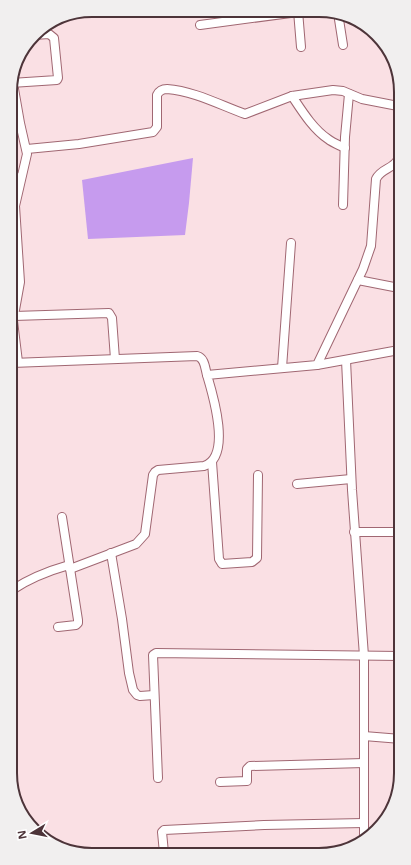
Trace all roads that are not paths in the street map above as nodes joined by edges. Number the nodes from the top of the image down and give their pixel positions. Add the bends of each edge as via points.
1 (257, 17) edge
2 (298, 17) edge
3 (339, 20) edge
4 (200, 24) dead end
5 (44, 34) edge
6 (343, 45) dead end
7 (301, 47) dead end
8 (17, 83) edge
9 (349, 94) junction
10 (292, 96) junction
11 (394, 105) edge
12 (17, 108) edge
13 (345, 148) junction
14 (27, 149) junction
15 (394, 164) edge
16 (17, 177) edge
17 (21, 178) junction
18 (17, 197) edge
19 (342, 204) dead end
20 (291, 243) dead end
21 (17, 268) edge
22 (358, 280) junction
23 (394, 287) edge
24 (17, 299) edge
25 (17, 316) edge
26 (394, 351) edge
27 (115, 359) junction
28 (346, 360) junction
29 (17, 362) edge
30 (317, 365) junction
31 (282, 368) junction
32 (207, 375) junction
33 (212, 462) junction
34 (258, 475) dead end
35 (351, 479) junction
36 (297, 484) dead end
37 (62, 517) dead end
38 (354, 532) junction
39 (394, 532) edge
40 (111, 553) junction
41 (69, 567) junction
42 (17, 587) edge
43 (58, 627) dead end
44 (364, 656) junction
45 (394, 656) edge
46 (154, 695) junction
47 (364, 736) junction
48 (394, 739) edge
49 (364, 763) junction
50 (158, 778) dead end
51 (220, 782) dead end
52 (364, 823) junction
53 (364, 832) edge
54 (164, 848) edge

1 - 4 street
2 - 7 street
3 - 6 street
5 - 8 street via 54,38 57,80
9 - 10 street via 333,90
9 - 11 street
9 - 13 street
10 - 13 street via 322,134
10 - 14 street via 245,114 191,94 162,90 156,98 157,127 153,132
12 - 14 street
13 - 19 street
14 - 17 street
15 - 22 street via 382,171 376,179 371,246
16 - 17 street
17 - 18 street
20 - 31 street
21 - 24 street via 20,282
22 - 23 street
22 - 30 street
25 - 27 street via 109,313 112,318
26 - 28 street
27 - 29 street
27 - 32 street via 197,356 203,360
28 - 30 street
28 - 35 street
30 - 31 street
31 - 32 street
32 - 33 street via 217,411 219,443
33 - 34 street via 219,559 222,564 252,562 257,558
33 - 40 street via 204,466 155,472 145,534 136,544
35 - 36 street
35 - 38 street
37 - 41 street
38 - 39 street
38 - 44 street
40 - 41 street
40 - 46 street via 133,690 140,696
41 - 42 street via 42,573
41 - 43 street via 78,623
44 - 45 street
44 - 46 street via 156,653 152,657
44 - 47 street
46 - 50 street
47 - 48 street
47 - 49 street
49 - 51 street via 250,766 247,769 247,781
49 - 52 street
52 - 53 street
52 - 54 street via 164,830

